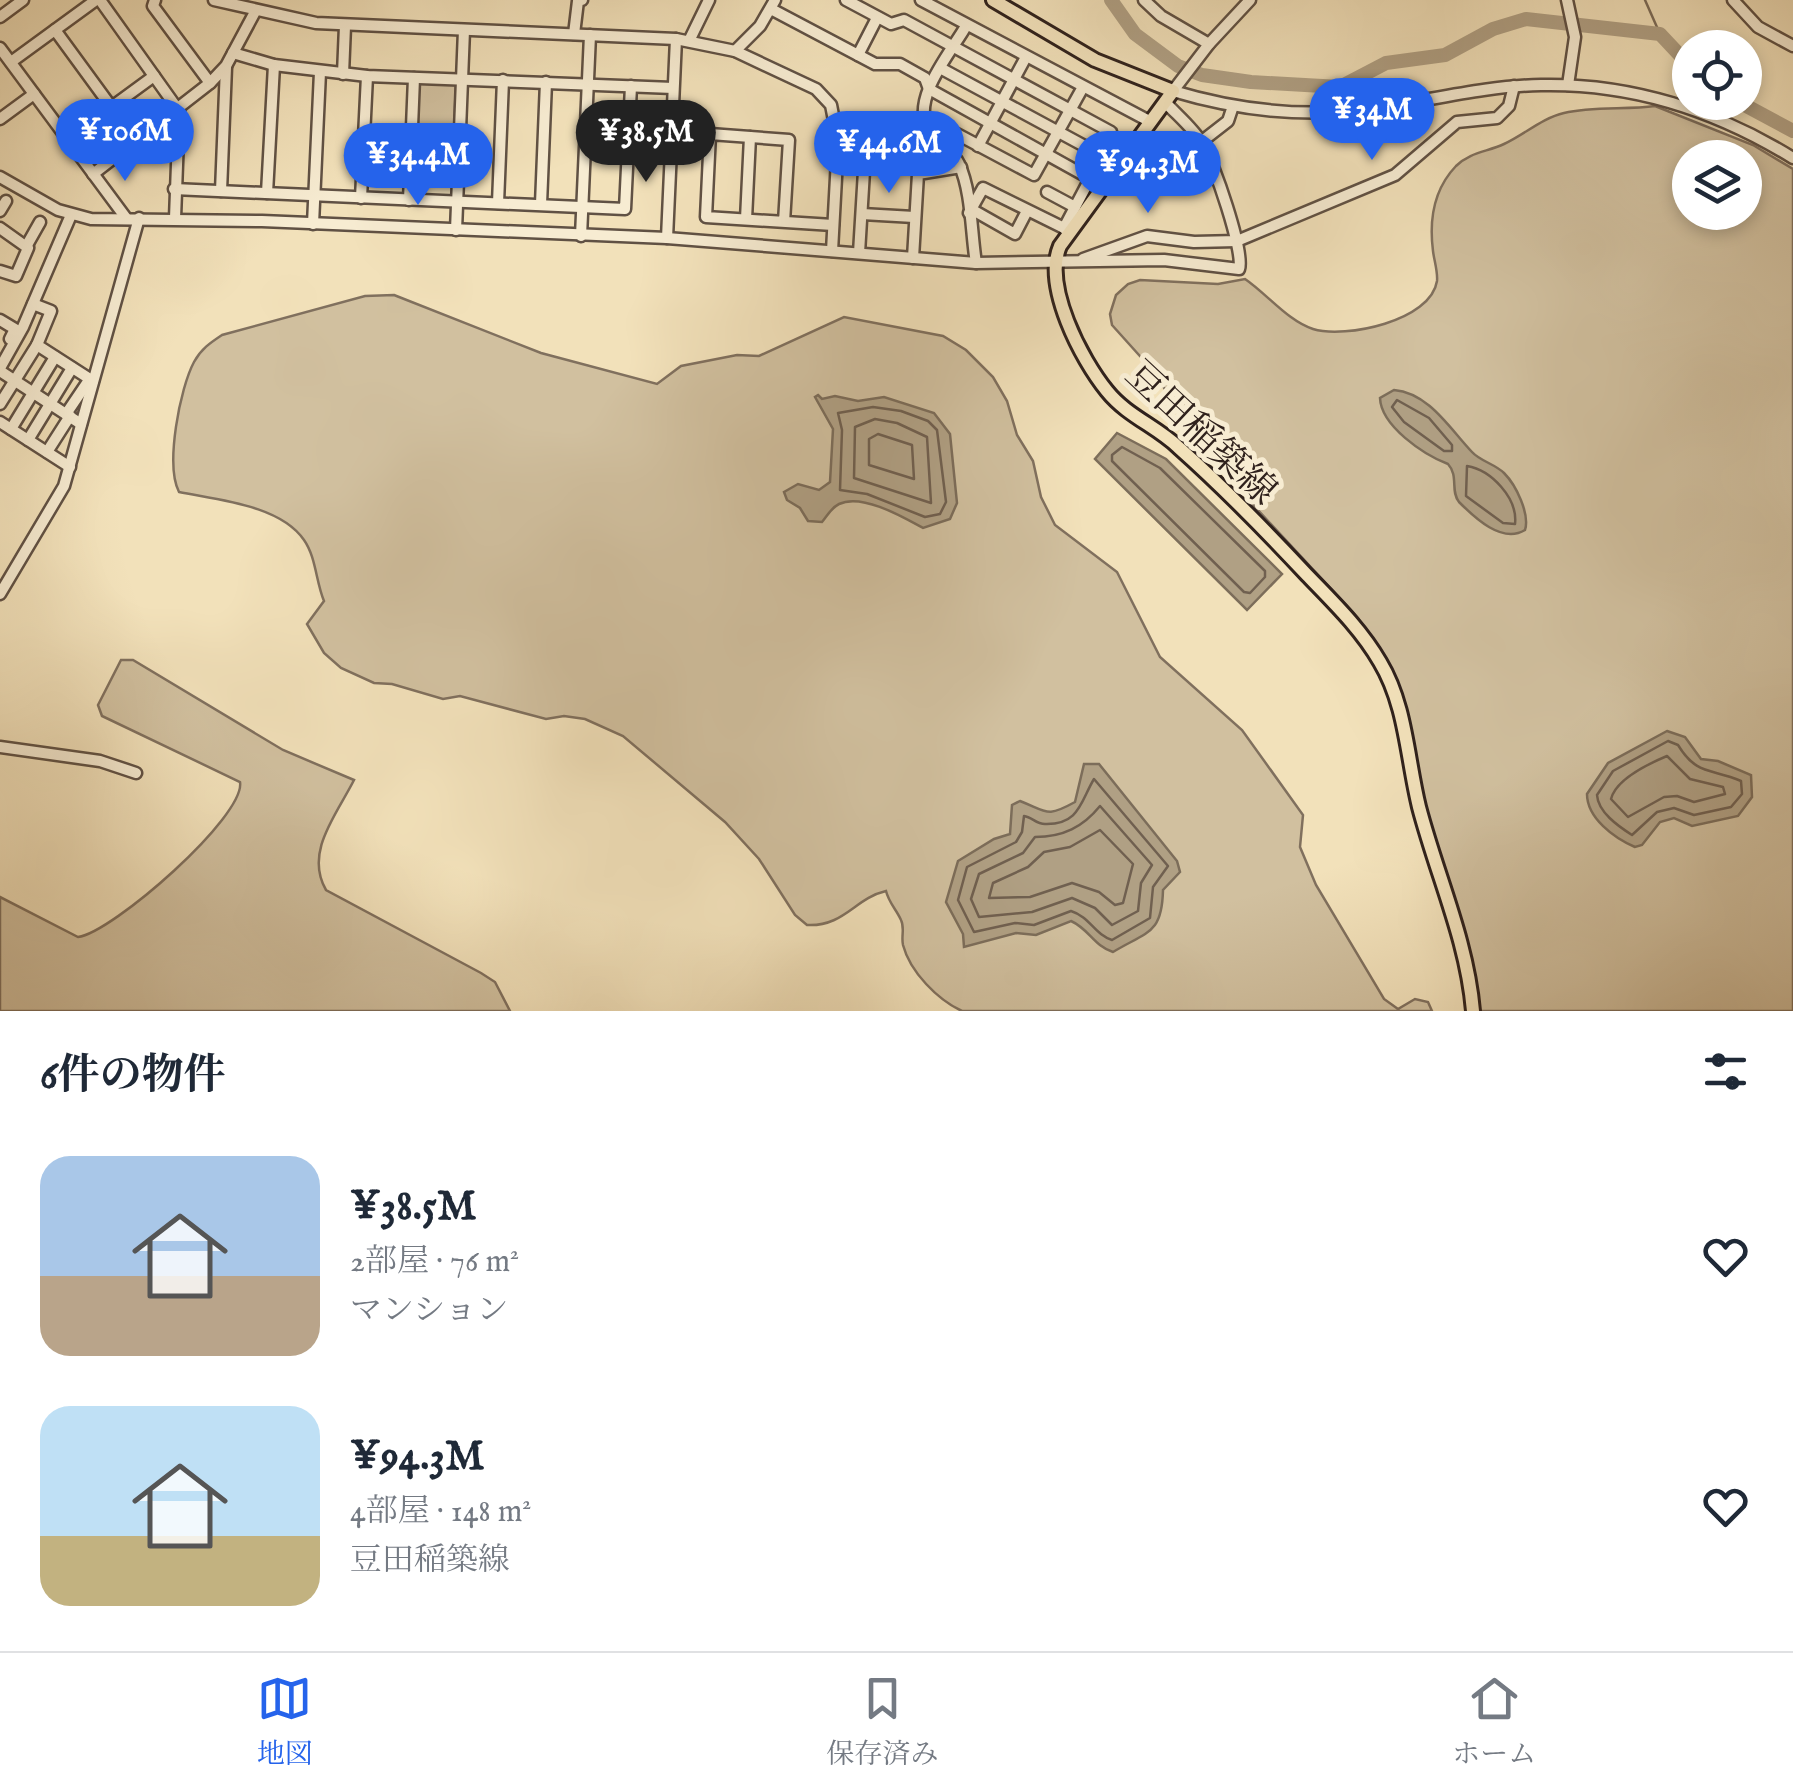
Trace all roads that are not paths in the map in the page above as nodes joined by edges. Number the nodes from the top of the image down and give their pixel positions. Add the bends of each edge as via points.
1 (98, 0) edge
2 (155, 0) edge
3 (214, 0) edge
4 (582, 0) edge
5 (708, 0) edge
6 (846, 0) edge
7 (920, 0) edge
8 (992, 0) edge
9 (1144, 0) edge
10 (1250, 0) edge
11 (1567, 0) edge
12 (1732, 0) edge
13 (18, 1) edge
14 (773, 4) edge
15 (256, 10) junction
16 (0, 17) edge
17 (878, 18) junction
18 (345, 26) junction
19 (966, 26) junction
20 (55, 30) junction
21 (464, 30) junction
22 (574, 34) junction
23 (590, 35) junction
24 (676, 40) junction
25 (689, 41) junction
26 (1209, 44) junction
27 (1793, 46) edge
28 (954, 47) junction
29 (0, 48) edge
30 (735, 51) junction
31 (233, 53) junction
32 (858, 55) junction
33 (1026, 56) junction
34 (10, 62) junction
35 (274, 65) junction
36 (226, 66) junction
37 (942, 68) junction
38 (320, 72) junction
39 (344, 74) junction
40 (154, 76) junction
41 (367, 76) junction
42 (414, 78) junction
43 (462, 79) junction
44 (1013, 79) junction
45 (503, 80) junction
46 (546, 82) junction
47 (588, 83) junction
48 (210, 84) junction
49 (1568, 85) junction
50 (631, 86) junction
51 (1514, 86) junction
52 (1084, 87) junction
53 (673, 88) junction
54 (929, 90) junction
55 (1173, 92) junction
56 (34, 94) junction
57 (1001, 101) junction
58 (1233, 106) junction
59 (112, 108) junction
60 (179, 110) junction
61 (1070, 110) junction
62 (924, 117) junction
63 (0, 119) edge
64 (1150, 122) junction
65 (989, 124) junction
66 (671, 131) junction
67 (1058, 132) junction
68 (710, 134) junction
69 (750, 137) junction
70 (68, 140) junction
71 (1201, 142) junction
72 (978, 146) junction
73 (1046, 154) junction
74 (1103, 156) junction
75 (1793, 158) edge
76 (960, 167) junction
77 (864, 171) dead end
78 (93, 174) junction
79 (0, 178) edge
80 (1091, 178) junction
81 (174, 189) junction
82 (220, 191) junction
83 (1047, 192) dead end
84 (266, 193) junction
85 (315, 195) junction
86 (362, 198) junction
87 (409, 200) junction
88 (456, 201) junction
89 (498, 203) junction
90 (541, 204) junction
91 (582, 207) junction
92 (1075, 208) junction
93 (1027, 210) junction
94 (970, 212) junction
95 (862, 214) junction
96 (71, 215) junction
97 (133, 218) junction
98 (175, 218) junction
99 (914, 218) junction
100 (746, 220) junction
101 (40, 222) dead end
102 (784, 222) junction
103 (313, 224) junction
104 (833, 225) junction
105 (0, 228) edge
106 (456, 230) junction
107 (1066, 230) junction
108 (581, 236) junction
109 (667, 238) junction
110 (1237, 240) junction
111 (27, 245) junction
112 (832, 251) junction
113 (859, 254) junction
114 (914, 258) junction
115 (976, 263) junction
116 (1070, 263) junction
117 (1052, 264) junction
118 (0, 271) edge
119 (33, 304) junction
120 (0, 320) edge
121 (37, 346) junction
122 (0, 356) edge
123 (55, 357) junction
124 (72, 368) junction
125 (0, 370) edge
126 (91, 380) junction
127 (15, 381) junction
128 (33, 392) junction
129 (50, 403) junction
130 (0, 404) edge
131 (68, 415) junction
132 (0, 422) edge
133 (81, 424) junction
134 (11, 429) junction
135 (28, 440) junction
136 (47, 452) junction
137 (70, 467) junction
138 (0, 594) edge
139 (0, 747) edge
140 (136, 773) dead end
141 (1473, 1011) edge

1 - 20 street
1 - 40 street
2 - 48 street
3 - 15 street
4 - 22 street
5 - 25 street
6 - 17 street
7 - 19 street
8 - 55 main road via 1095,60
9 - 26 street
10 - 26 street
11 - 49 street via 1574,28
12 - 27 street via 1758,27
13 - 16 street
14 - 30 street
14 - 32 street
15 - 18 street
15 - 31 street
17 - 28 street via 904,20
17 - 32 street
18 - 21 street
18 - 39 street
19 - 28 street
19 - 33 street
20 - 34 street
20 - 59 street
21 - 22 street
21 - 43 street
22 - 23 street
23 - 24 street
23 - 47 street
24 - 25 street
24 - 53 street
25 - 30 street
26 - 55 street
28 - 37 street
28 - 44 street
29 - 34 street
30 - 104 street via 816,89 831,105 838,141
31 - 35 street
31 - 36 street
32 - 54 street via 905,66 926,78
33 - 44 street
33 - 52 street
34 - 56 street
35 - 38 street
35 - 84 street
36 - 48 street
36 - 82 street
37 - 54 street
37 - 57 street
38 - 39 street
38 - 85 street
39 - 41 street
40 - 59 street
40 - 60 street
41 - 42 street
41 - 86 street
42 - 43 street
42 - 87 street
43 - 45 street
43 - 88 street
44 - 57 street
44 - 61 street
45 - 46 street
45 - 89 street
46 - 47 street
46 - 90 street
47 - 50 street
47 - 91 street
48 - 60 street
49 - 51 street
49 - 75 street via 1675,103 1741,128
50 - 53 street
50 - 91 street via 624,210
51 - 58 street via 1328,112
51 - 110 street via 1497,118 1457,122 1394,175
52 - 61 street
52 - 64 street
53 - 66 street
54 - 62 street
54 - 65 street
55 - 58 street
55 - 64 main road
55 - 71 street
56 - 63 street
56 - 70 street
57 - 65 street
57 - 67 street
58 - 71 street via 1228,121
59 - 70 street
60 - 78 street
60 - 81 street
61 - 67 street
61 - 74 street via 1113,134
62 - 72 street
62 - 76 street
64 - 107 main road
65 - 72 street
65 - 73 street
66 - 68 street
66 - 109 street
67 - 73 street
67 - 74 street
68 - 69 street
68 - 100 street via 706,217
69 - 100 street
69 - 102 street via 789,140
70 - 78 street
71 - 110 street
72 - 73 street via 1034,175
73 - 80 street
74 - 80 street
76 - 94 street
76 - 99 street via 918,174
77 - 95 street
78 - 97 street
79 - 96 street
80 - 92 street
81 - 82 street
81 - 98 street
82 - 84 street
83 - 92 street
84 - 85 street
85 - 86 street
85 - 103 street
86 - 87 street
87 - 88 street
88 - 89 street
88 - 106 street
89 - 90 street
90 - 91 street
91 - 108 street
92 - 107 street
93 - 94 street via 983,188
93 - 94 street via 1015,234
93 - 107 street
94 - 115 street
95 - 99 street
95 - 113 street
96 - 97 street
96 - 119 street
97 - 98 street
97 - 126 street
98 - 103 street
99 - 114 street
100 - 102 street
101 - 111 street
102 - 104 street
103 - 106 street
104 - 112 street
105 - 111 street
106 - 108 street
107 - 117 main road
108 - 109 street
109 - 112 street
110 - 116 street via 1146,236
110 - 116 street via 1239,269 1201,261
111 - 118 street via 16,276
112 - 113 street
113 - 114 street
114 - 115 street
115 - 117 street
116 - 117 street
117 - 141 main road, 豆田稲築線 via 1062,308 1105,388 1174,443 1270,536 1357,627 1380,662 1400,708 1432,856 1470,968
119 - 121 street via 51,312
119 - 125 street
120 - 122 street via 15,330
121 - 123 street
121 - 127 street
123 - 124 street
123 - 128 street
124 - 126 street
124 - 129 street
125 - 127 street
126 - 131 street
126 - 133 street
127 - 128 street
127 - 130 street
128 - 129 street
128 - 134 street
129 - 131 street
129 - 135 street
131 - 133 street
131 - 136 street
132 - 134 street
133 - 137 street
134 - 135 street
135 - 136 street
136 - 137 street
137 - 138 street
139 - 140 street via 100,761

